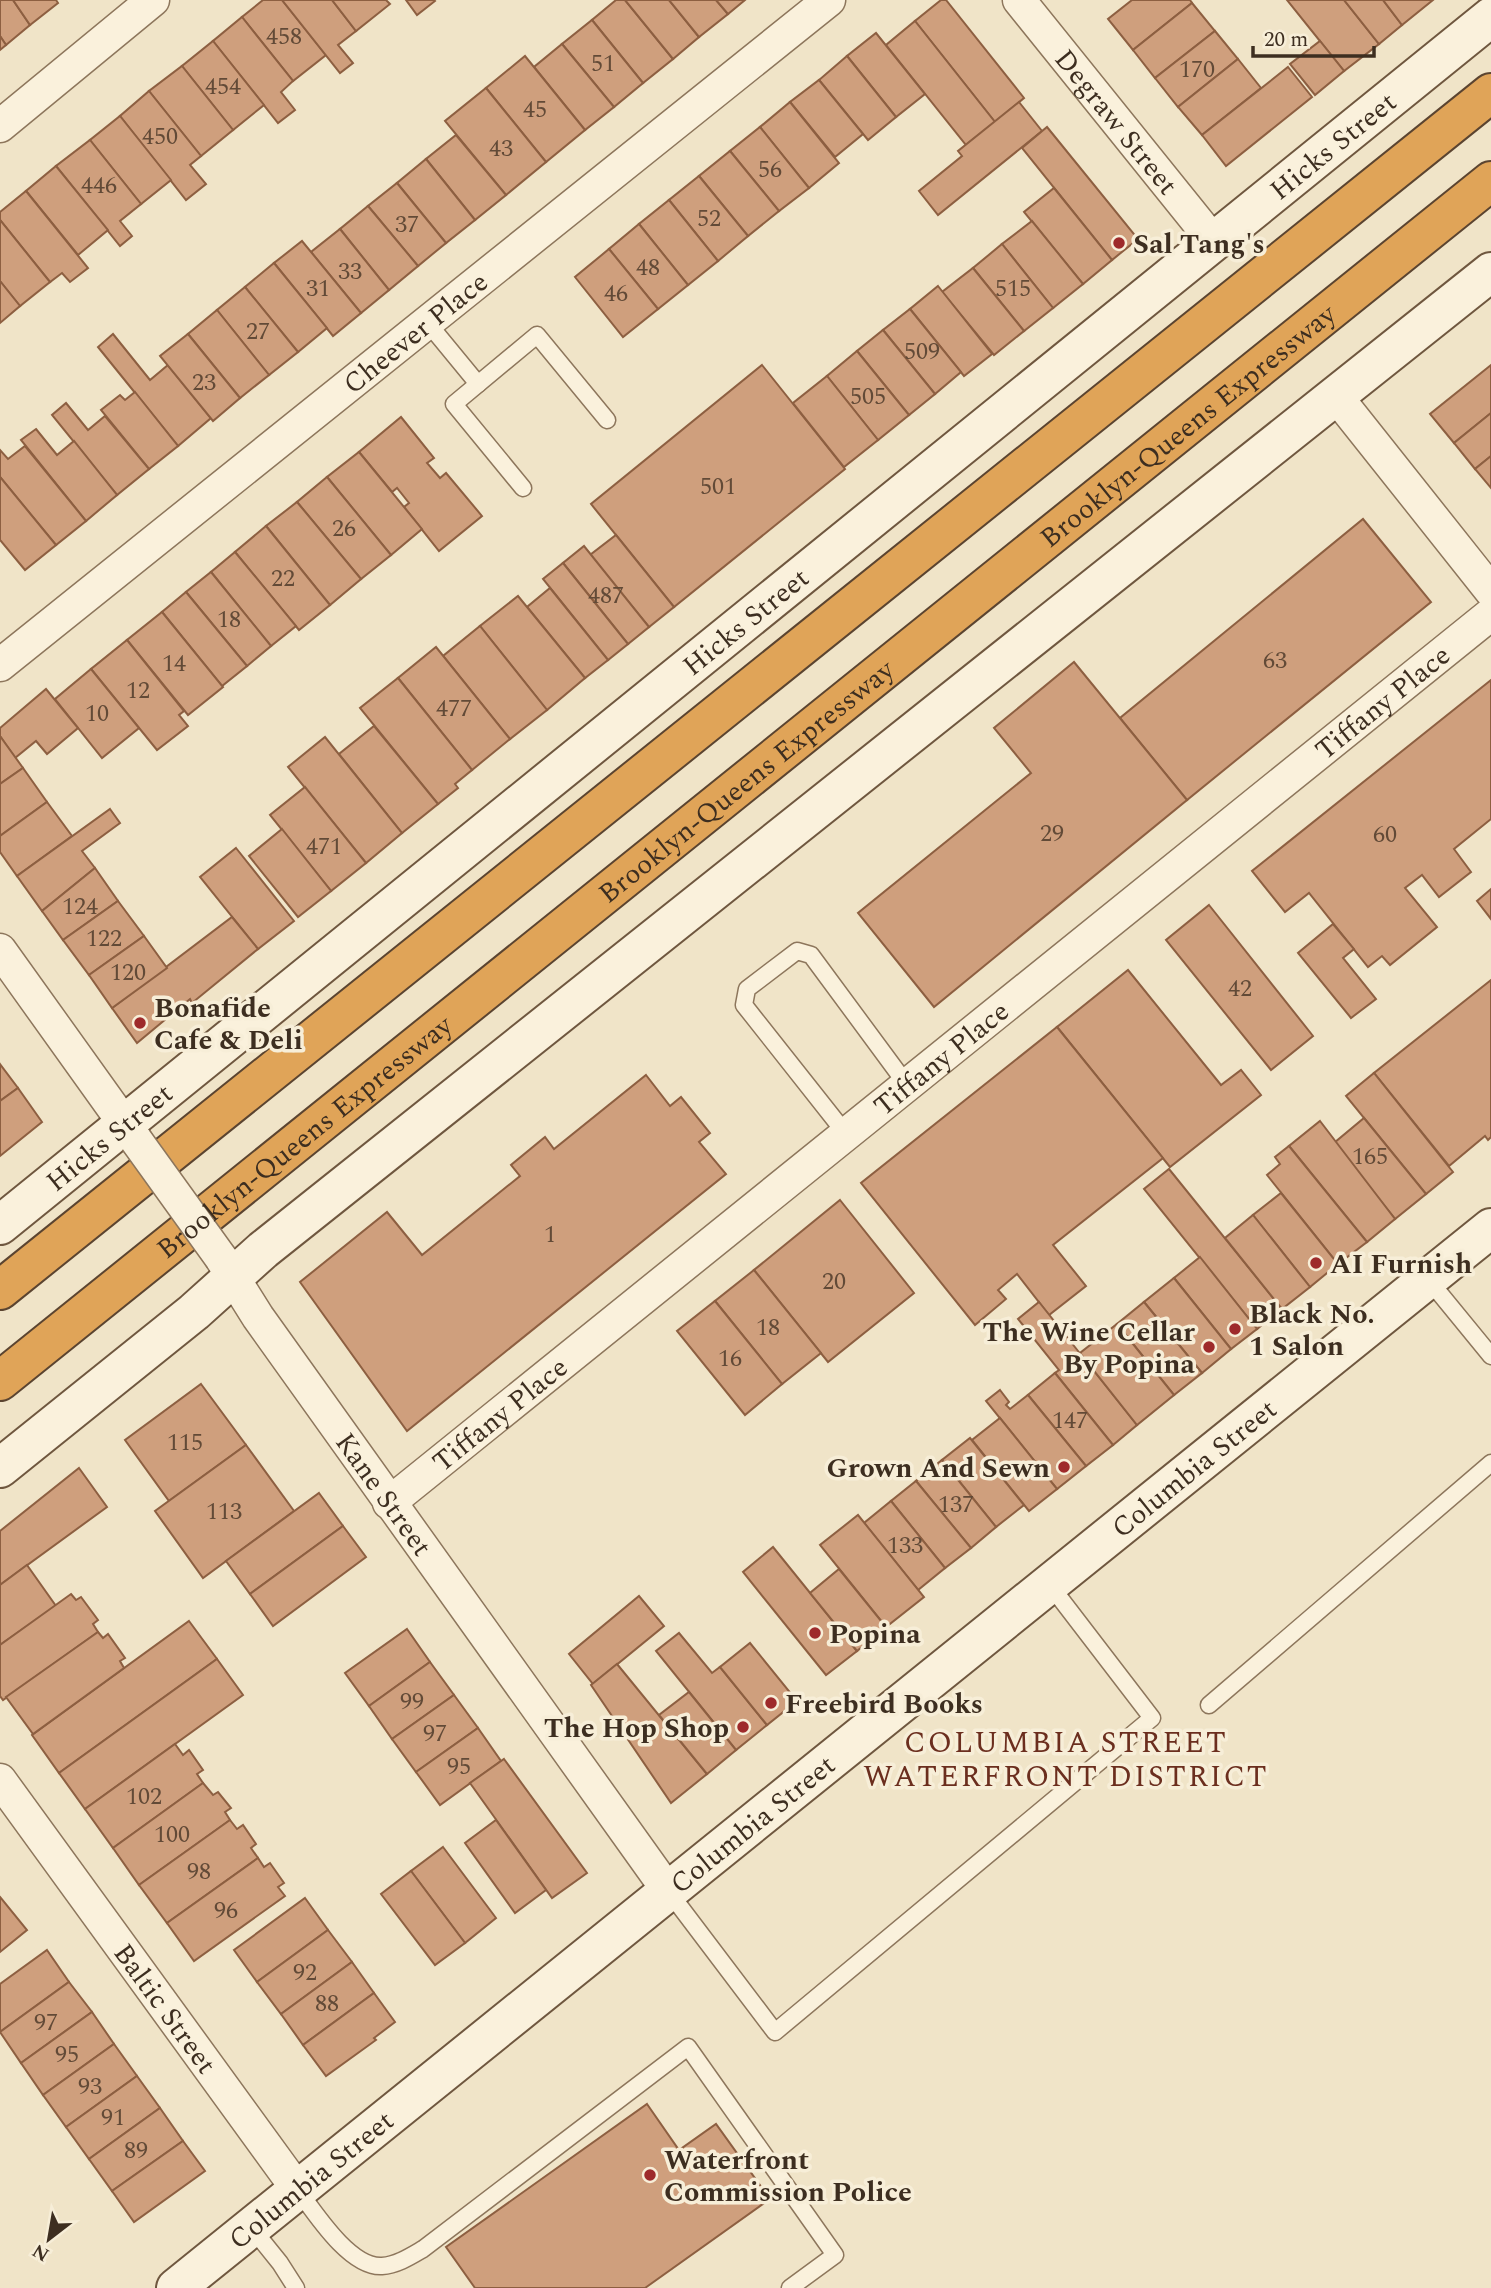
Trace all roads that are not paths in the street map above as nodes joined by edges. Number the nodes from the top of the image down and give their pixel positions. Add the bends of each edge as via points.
1 (153, 0) edge
2 (829, 0) edge
3 (1019, 0) edge
4 (1491, 17) edge
5 (1491, 93) edge
6 (0, 126) edge
7 (1491, 181) edge
8 (1214, 242) junction
9 (1491, 272) edge
10 (427, 322) junction
11 (478, 384) junction
12 (1336, 396) junction
13 (607, 420) dead end
14 (523, 488) dead end
15 (1491, 591) edge
16 (1491, 614) edge
17 (0, 666) edge
18 (0, 950) edge
19 (907, 1085) junction
20 (130, 1132) junction
21 (846, 1134) junction
22 (0, 1225) edge
23 (1491, 1228) edge
24 (228, 1267) junction
25 (1428, 1279) junction
26 (0, 1290) edge
27 (1491, 1356) edge
28 (0, 1381) edge
29 (1491, 1463) edge
30 (0, 1468) edge
31 (389, 1503) junction
32 (1050, 1585) junction
33 (1209, 1706) dead end
34 (0, 1780) edge
35 (669, 1892) junction
36 (298, 2190) junction
37 (251, 2227) junction
38 (176, 2288) edge
39 (296, 2288) edge
40 (790, 2288) edge

1 - 6 street
2 - 10 street, Cheever Place
3 - 8 street, Degraw Street
4 - 8 street, Hicks Street
5 - 26 highway
7 - 28 highway, Brooklyn-Queens Expressway
8 - 20 street, Hicks Street
9 - 12 street
10 - 11 lane
10 - 17 street, Cheever Place
11 - 13 lane via 537,335
11 - 14 lane via 454,404
12 - 15 street
12 - 24 street via 273,1242
16 - 19 street, Tiffany Place
18 - 20 street, Kane Street
19 - 21 street, Tiffany Place
19 - 21 lane via 811,955 797,951 747,989 744,1005
20 - 22 street, Hicks Street
20 - 24 street, Kane Street, bridge
21 - 31 street, Tiffany Place
23 - 25 street, Columbia Street
24 - 30 street via 194,1312
24 - 31 street, Kane Street
25 - 27 lane
25 - 32 street, Columbia Street
29 - 33 lane
31 - 35 street, Kane Street
32 - 35 street, Columbia Street
32 - 35 lane, Kane Street via 1152,1718 775,2032
34 - 36 street, Baltic Street
35 - 36 street, Columbia Street
36 - 37 street, Columbia Street
36 - 40 lane, Baltic Street via 351,2253 380,2266 400,2261 424,2249 688,2047 835,2255
37 - 38 street, Columbia Street
37 - 39 lane

